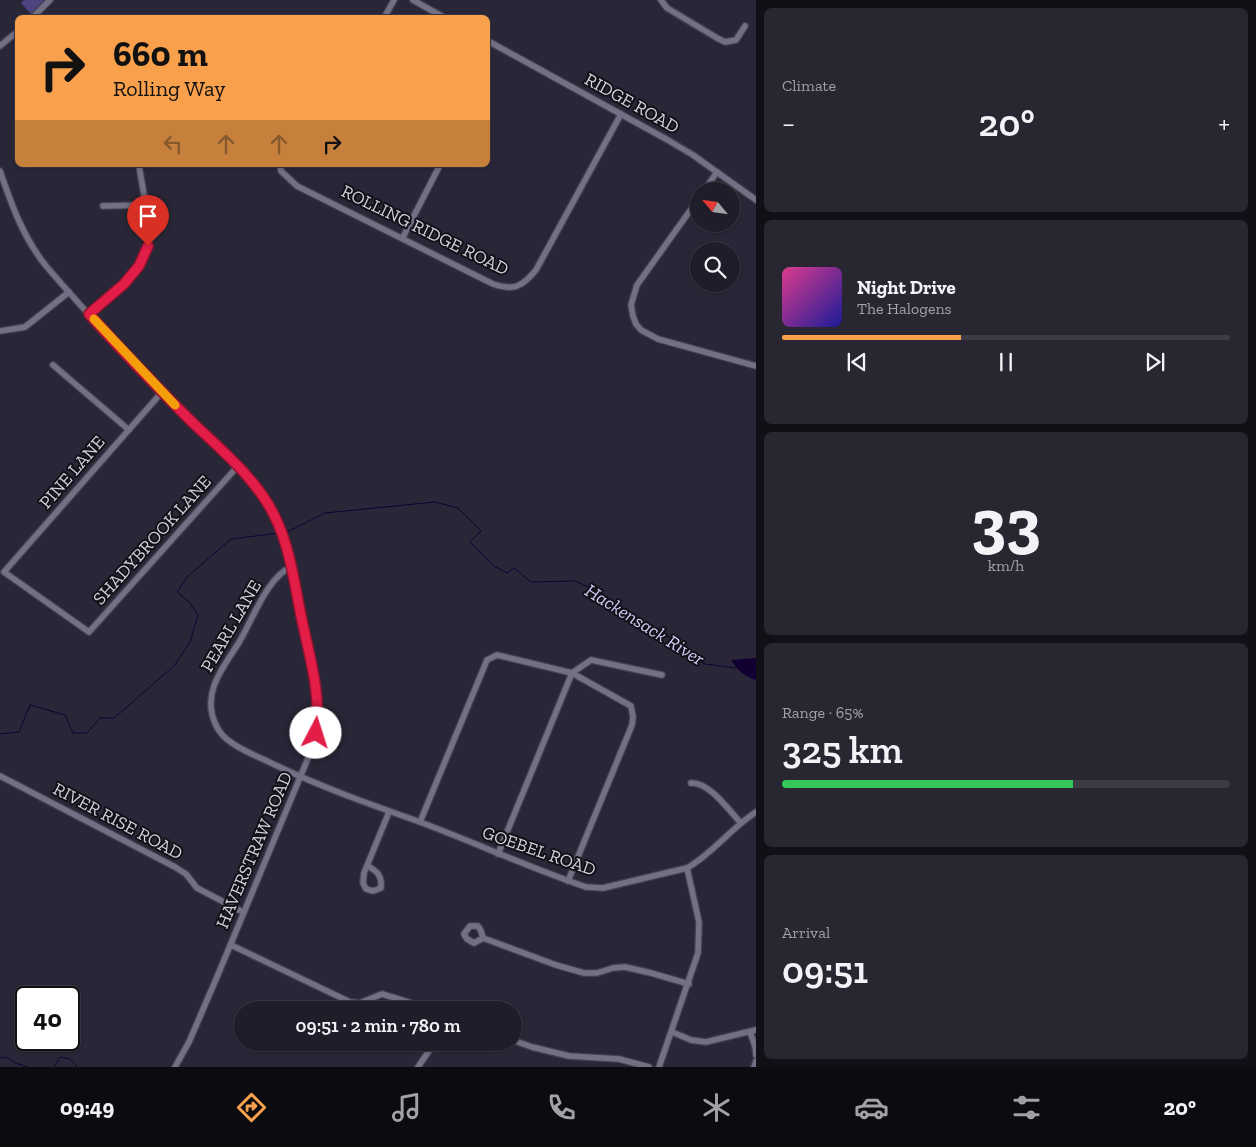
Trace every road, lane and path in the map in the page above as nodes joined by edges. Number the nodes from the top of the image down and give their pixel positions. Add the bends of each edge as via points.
1 (50, 0) edge
2 (394, 0) edge
3 (413, 0) edge
4 (661, 0) edge
5 (35, 15) edge
6 (386, 15) edge
7 (440, 15) edge
8 (746, 26) dead end
9 (15, 33) edge
10 (490, 42) edge
11 (0, 46) edge
12 (621, 114) junction
13 (140, 167) edge
14 (280, 167) edge
15 (439, 167) edge
16 (0, 171) edge
17 (717, 172) junction
18 (710, 182) edge
19 (756, 200) edge
20 (145, 205) junction
21 (103, 206) dead end
22 (690, 211) edge
23 (403, 237) junction
24 (69, 292) junction
25 (89, 314) junction
26 (0, 331) edge
27 (53, 365) dead end
28 (756, 366) edge
29 (162, 392) junction
30 (129, 430) junction
31 (237, 467) junction
32 (290, 567) junction
33 (89, 632) joint
34 (572, 673) junction
35 (662, 675) dead end
36 (0, 776) edge
37 (301, 777) junction
38 (690, 783) dead end
39 (389, 812) junction
40 (756, 812) edge
41 (420, 822) junction
42 (740, 822) junction
43 (498, 854) junction
44 (368, 866) dead end
45 (687, 868) junction
46 (568, 881) junction
47 (243, 912) junction
48 (483, 938) dead end
49 (231, 945) junction
50 (688, 984) junction
51 (348, 1001) edge
52 (365, 1001) edge
53 (405, 1001) edge
54 (753, 1031) edge
55 (672, 1032) junction
56 (522, 1044) edge
57 (430, 1051) edge
58 (756, 1055) edge
59 (756, 1061) edge
60 (178, 1066) edge
61 (418, 1067) edge
62 (649, 1067) edge
63 (659, 1067) edge
64 (754, 1067) edge

1 - 5 street
2 - 6 street
3 - 7 street
4 - 8 street via 667,8 725,42 736,40
9 - 11 street
10 - 12 street, RIDGE ROAD
12 - 17 street, RIDGE ROAD
12 - 23 street, ROLLING RIDGE ROAD via 536,270 517,287 493,284
13 - 20 street
14 - 23 street, ROLLING RIDGE ROAD via 297,186
15 - 23 street
16 - 24 street, HAVERSTRAW ROAD via 27,241
17 - 18 street
17 - 19 street, RIDGE ROAD
20 - 21 street
20 - 25 street via 148,246 139,266 124,284
22 - 28 street via 637,285 631,304 636,324 658,339
24 - 25 street, HAVERSTRAW ROAD
24 - 26 street via 25,327
25 - 29 street, HAVERSTRAW ROAD
27 - 30 street
29 - 30 street, PINE LANE
29 - 31 street, HAVERSTRAW ROAD
30 - 33 street, PINE LANE via 4,572
31 - 32 street, HAVERSTRAW ROAD via 274,515
31 - 33 street, SHADYBROOK LANE
32 - 37 street, HAVERSTRAW ROAD via 318,699 316,733
32 - 37 street, PEARL LANE via 277,576 267,592 216,680 210,702 215,725 222,735
34 - 35 street via 591,660
34 - 41 street via 497,655 487,660
34 - 43 street
34 - 46 street via 630,706 633,717
36 - 47 street, RIVER RISE ROAD via 175,867 186,874 197,888
37 - 39 street, GOEBEL ROAD
37 - 47 street, HAVERSTRAW ROAD
38 - 42 street via 709,790
39 - 41 street, GOEBEL ROAD
39 - 44 street
40 - 42 street, GOEBEL ROAD
41 - 43 street, GOEBEL ROAD
42 - 45 street, GOEBEL ROAD
43 - 46 street, GOEBEL ROAD
45 - 46 street, GOEBEL ROAD via 603,888
45 - 50 street via 699,922 698,953
47 - 49 street, HAVERSTRAW ROAD
48 - 50 street via 578,972 597,973 625,967
49 - 51 street
49 - 60 street, HAVERSTRAW ROAD
50 - 55 street
52 - 53 street via 382,994
54 - 55 street via 706,1042
54 - 58 street
55 - 63 street
56 - 62 street via 569,1056 619,1059
57 - 61 street
59 - 64 street

